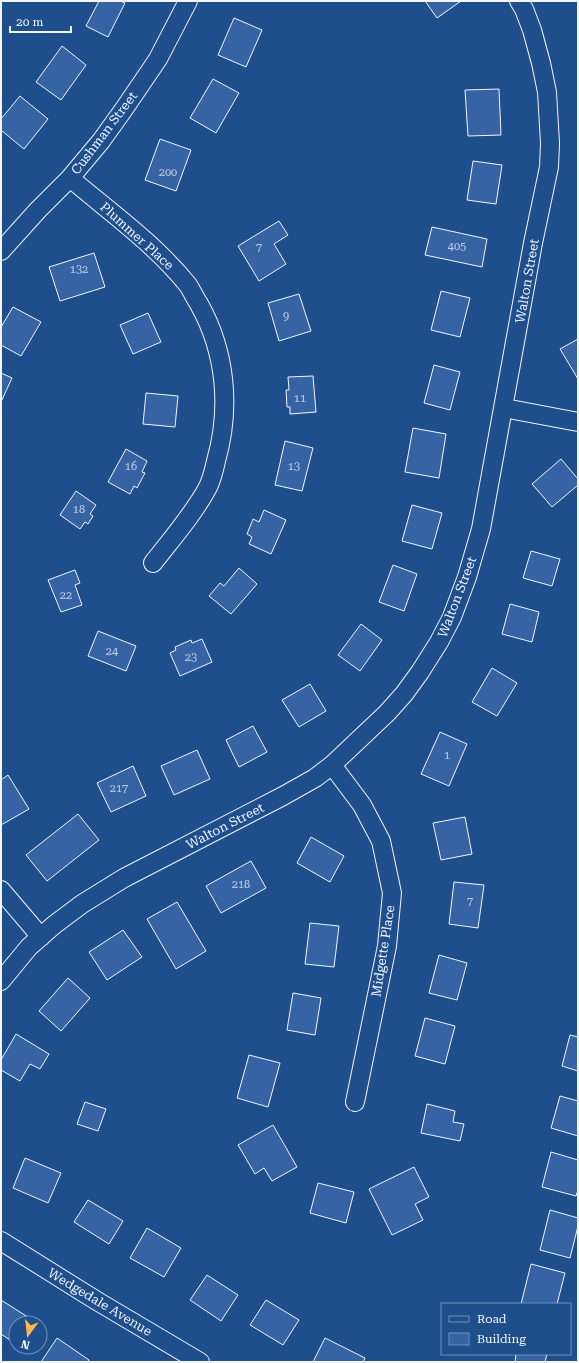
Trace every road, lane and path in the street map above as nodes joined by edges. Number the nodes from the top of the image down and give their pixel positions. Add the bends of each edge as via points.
1 (188, 1) edge
2 (519, 1) edge
3 (70, 178) junction
4 (1, 251) edge
5 (504, 408) junction
6 (578, 422) edge
7 (153, 563) dead end
8 (332, 765) junction
9 (1, 890) edge
10 (41, 937) junction
11 (1, 981) edge
12 (355, 1102) dead end
13 (1, 1241) edge
14 (200, 1362) edge

1 - 3 street, Cushman Street via 158,59 101,141
2 - 5 street, Walton Street via 532,30 541,63 547,92 550,143 548,167
3 - 4 street, Cushman Street
3 - 7 street, Plummer Place via 149,244 175,270 189,287 211,327 219,356 225,410 220,447 209,486
5 - 6 street
5 - 8 street, Walton Street via 481,529 452,617 439,642 404,694
8 - 10 street, Walton Street via 283,796 124,878 82,904
8 - 12 street, Midgette Place via 362,805 381,841 392,893 387,946
9 - 10 street
10 - 11 street, Walton Street via 29,947
13 - 14 street, Wedgedale Avenue

